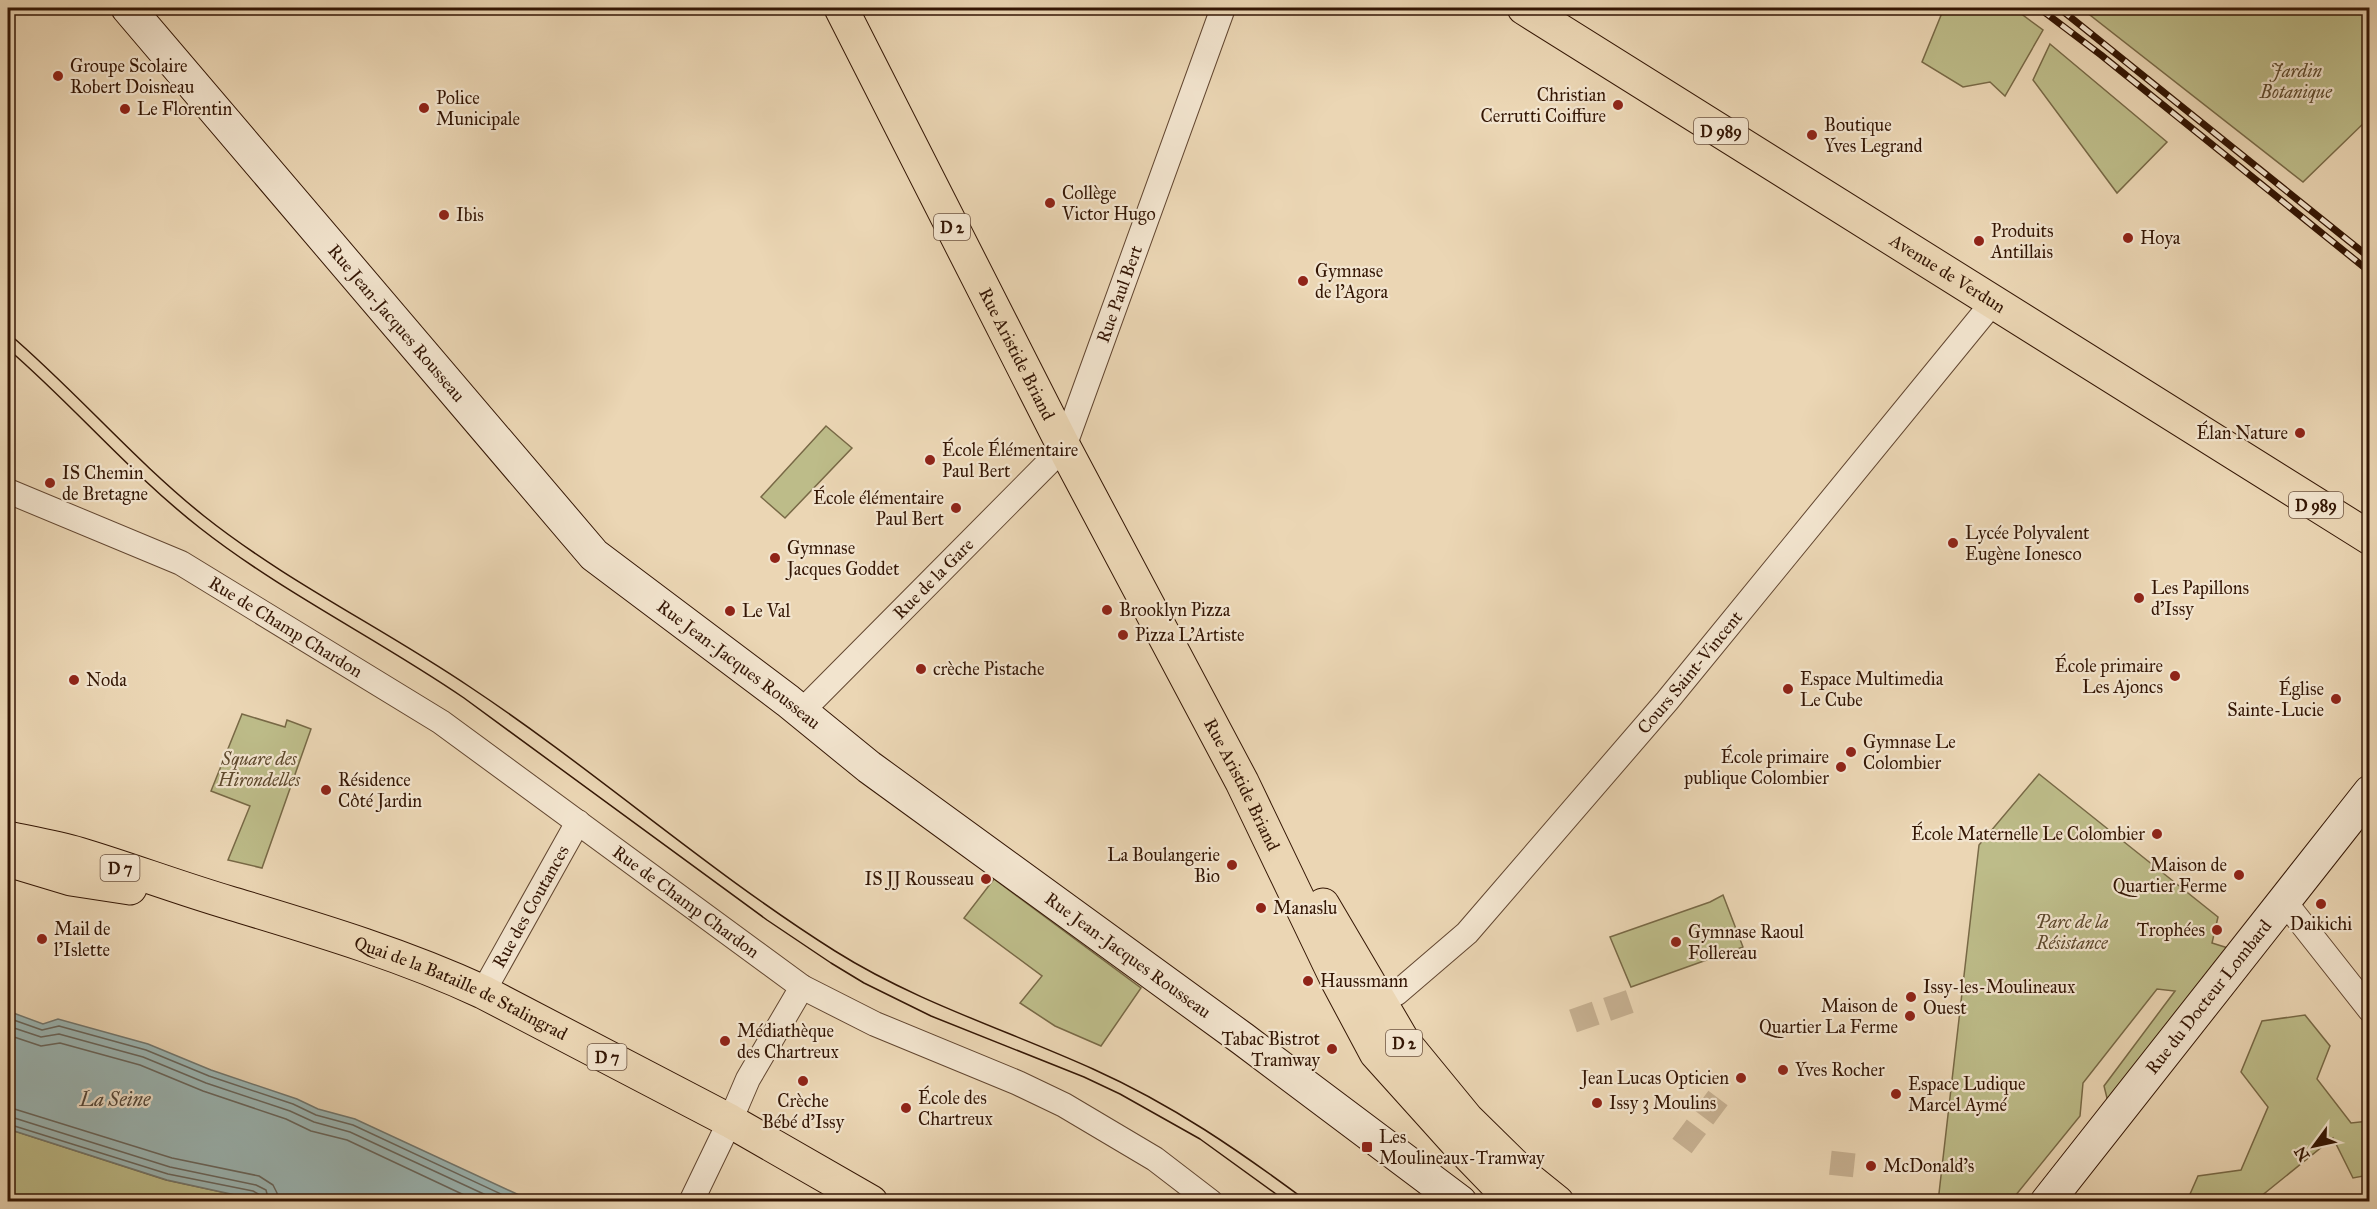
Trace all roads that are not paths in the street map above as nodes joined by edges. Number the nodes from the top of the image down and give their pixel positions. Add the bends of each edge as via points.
1 (128, 8) edge
2 (841, 8) edge
3 (1223, 8) edge
4 (1524, 8) edge
5 (1994, 301) junction
6 (1064, 447) junction
7 (8, 491) edge
8 (2370, 538) edge
9 (801, 712) junction
10 (2370, 792) edge
11 (578, 822) junction
12 (8, 838) edge
13 (8, 860) edge
14 (2284, 901) junction
15 (230, 903) junction
16 (802, 987) junction
17 (483, 992) junction
18 (1367, 1006) junction
19 (2370, 1010) edge
20 (730, 1121) junction
21 (691, 1202) edge
22 (871, 1202) edge
23 (1211, 1202) edge
24 (1460, 1202) edge
25 (1514, 1202) edge
26 (1557, 1202) edge
27 (2047, 1202) edge

1 - 9 street, Rue Jean-Jacques Rousseau via 594,555
2 - 6 main road, Rue Aristide Briand / D 2
3 - 6 street, Rue Paul Bert
4 - 5 main road, Avenue de Verdun / D 989
5 - 8 main road, Avenue de Verdun / D 989
5 - 18 street, Cours Saint-Vincent via 1667,700 1467,933 1397,993
6 - 9 street, Rue de la Gare
6 - 18 main road, Rue Aristide Briand / D 2 via 1242,782 1337,980
7 - 11 street, Rue de Champ Chardon via 181,563 441,722
9 - 24 street, Rue Jean-Jacques Rousseau via 869,767 1244,1039
10 - 14 street, Rue du Docteur Lombard
11 - 16 street, Rue de Champ Chardon
11 - 17 street, Rue des Coutances
12 - 15 main road, Quai de la Bataille de Stalingrad / D 7 via 77,854
13 - 15 main road, Quai de la Bataille de Stalingrad / D 7 via 70,879
14 - 19 street
14 - 27 street, Rue du Docteur Lombard
15 - 17 main road, Quai de la Bataille de Stalingrad / D 7 via 324,930
16 - 20 street via 748,1079
16 - 23 street, Rue de Champ Chardon via 875,1024 1064,1105 1155,1159
17 - 20 main road, Quai de la Bataille de Stalingrad / D 7
18 - 25 main road, Rue Aristide Briand / D 2 via 1376,1053
18 - 26 main road, Rue Aristide Briand / D 2 via 1403,1041 1467,1119
20 - 21 street
20 - 22 main road, Quai de la Bataille de Stalingrad / D 7

